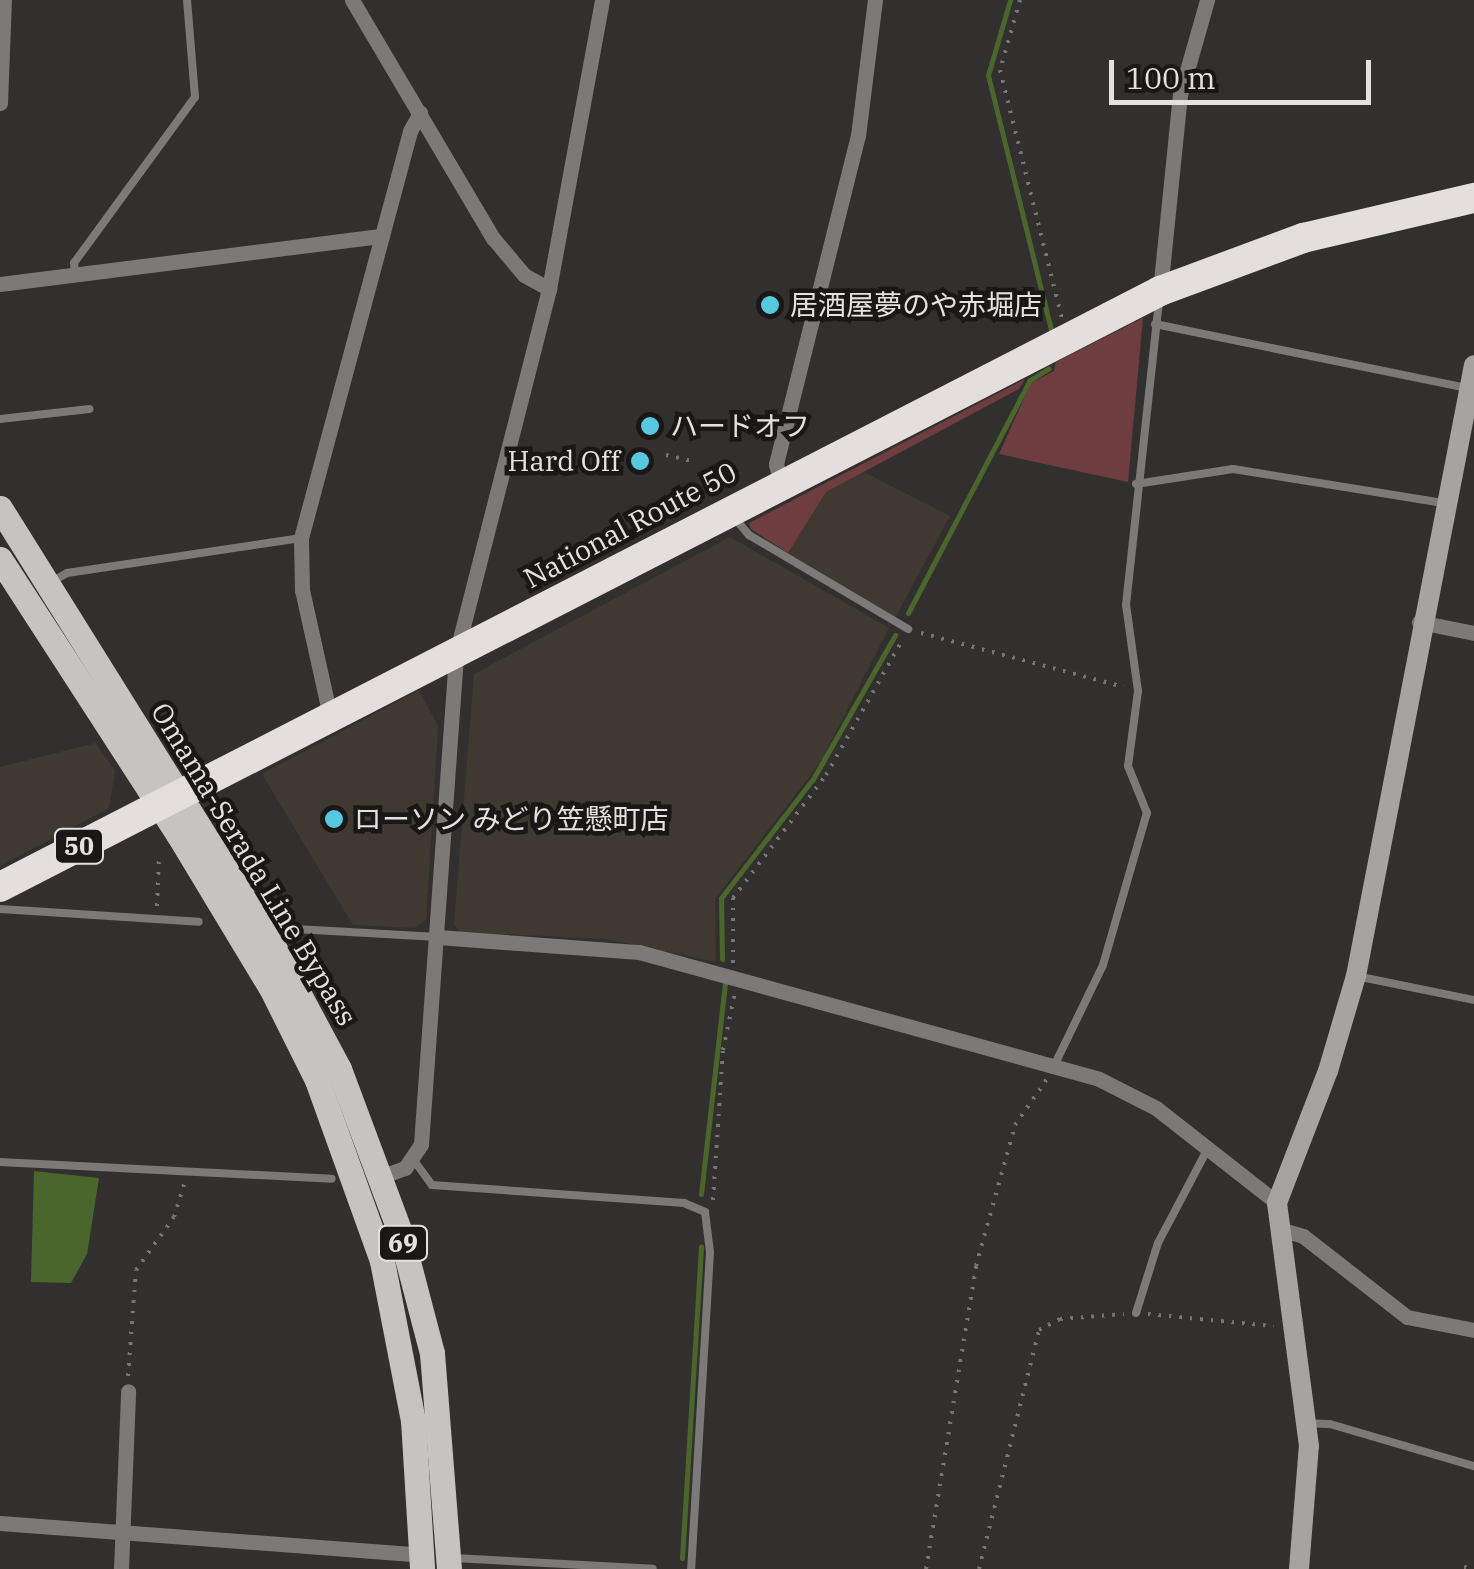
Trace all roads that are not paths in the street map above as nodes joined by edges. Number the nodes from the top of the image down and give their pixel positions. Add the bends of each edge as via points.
1 (4, 0) edge
2 (187, 0) edge
3 (352, 0) edge
4 (602, 0) edge
5 (1207, 0) edge
6 (869, 2) edge
7 (0, 104) edge
8 (420, 113) junction
9 (1474, 198) edge
10 (382, 236) junction
11 (75, 274) junction
12 (0, 284) edge
13 (549, 290) junction
14 (1160, 291) junction
15 (1155, 324) junction
16 (1474, 365) edge
17 (1468, 388) junction
18 (89, 409) dead end
19 (0, 420) edge
20 (782, 483) junction
21 (1136, 484) junction
22 (1443, 503) junction
23 (0, 508) edge
24 (732, 508) junction
25 (302, 538) junction
26 (0, 559) edge
27 (48, 583) junction
28 (1419, 622) junction
29 (908, 629) road end
30 (1474, 633) edge
31 (456, 654) junction
32 (330, 716) junction
33 (169, 799) junction
34 (0, 888) edge
35 (0, 909) edge
36 (199, 922) dead end
37 (438, 937) junction
38 (270, 942) junction
39 (1356, 976) junction
40 (1474, 1000) edge
41 (1054, 1066) junction
42 (1207, 1150) junction
43 (413, 1160) junction
44 (0, 1162) edge
45 (380, 1177) junction
46 (332, 1179) dead end
47 (1277, 1202) junction
48 (1279, 1229) junction
49 (1136, 1313) road end
50 (1474, 1330) edge
51 (128, 1391) road end
52 (1308, 1424) junction
53 (1474, 1466) edge
54 (0, 1523) edge
55 (122, 1536) junction
56 (422, 1562) edge
57 (449, 1563) edge
58 (121, 1569) edge
59 (654, 1569) edge
60 (691, 1569) edge
61 (1299, 1569) edge

1 - 7 street
2 - 11 lane via 195,97 74,263
3 - 8 street
4 - 13 street
5 - 14 street via 1180,95
6 - 20 street via 851,168 776,464
8 - 10 street
8 - 13 street via 502,250
9 - 14 highway, National Route 50 / 50 via 1303,238
10 - 11 street
10 - 25 street
11 - 12 street
13 - 31 street
14 - 15 lane
14 - 20 highway, National Route 50 / 50
15 - 17 lane
15 - 21 lane
16 - 17 street
17 - 22 street
18 - 19 lane
20 - 24 highway, National Route 50 / 50
21 - 22 lane via 1234,469
21 - 41 lane via 1126,604 1138,691 1128,766 1146,805 1137,861 1104,965
22 - 28 street
23 - 27 main road, Omama-Serada Line Bypass / 69
24 - 29 lane via 735,524 750,535
24 - 31 highway, National Route 50 / 50
25 - 27 lane via 67,573
25 - 32 street via 302,590
26 - 33 main road, Omama-Serada Line Bypass / 69
27 - 33 main road, Omama-Serada Line Bypass / 69
28 - 30 street
28 - 39 street via 1401,762
31 - 32 highway, National Route 50 / 50
31 - 37 street
32 - 33 highway, National Route 50 / 50
33 - 34 highway, National Route 50 / 50
33 - 38 main road, Omama-Serada Line Bypass / 69
33 - 56 main road, Omama-Serada Line Bypass / 69 via 271,988 358,1182 382,1261 413,1420
35 - 36 lane
37 - 38 lane via 296,929
37 - 41 street via 590,946 732,974
37 - 43 street via 421,1144
38 - 45 main road, Omama-Serada Line Bypass / 69 via 339,1068
39 - 40 lane
39 - 47 street
41 - 42 street via 1156,1108
42 - 47 street
42 - 49 lane via 1158,1243
43 - 45 street
43 - 60 lane via 432,1185 684,1204 705,1212 710,1222
44 - 46 lane
45 - 57 main road, Omama-Serada Line Bypass / 69 via 432,1353
47 - 48 street
48 - 50 street via 1303,1236 1407,1317
48 - 52 street
51 - 55 street
52 - 53 lane via 1330,1424
52 - 61 street
54 - 55 street
55 - 56 street
55 - 58 street
57 - 59 lane

